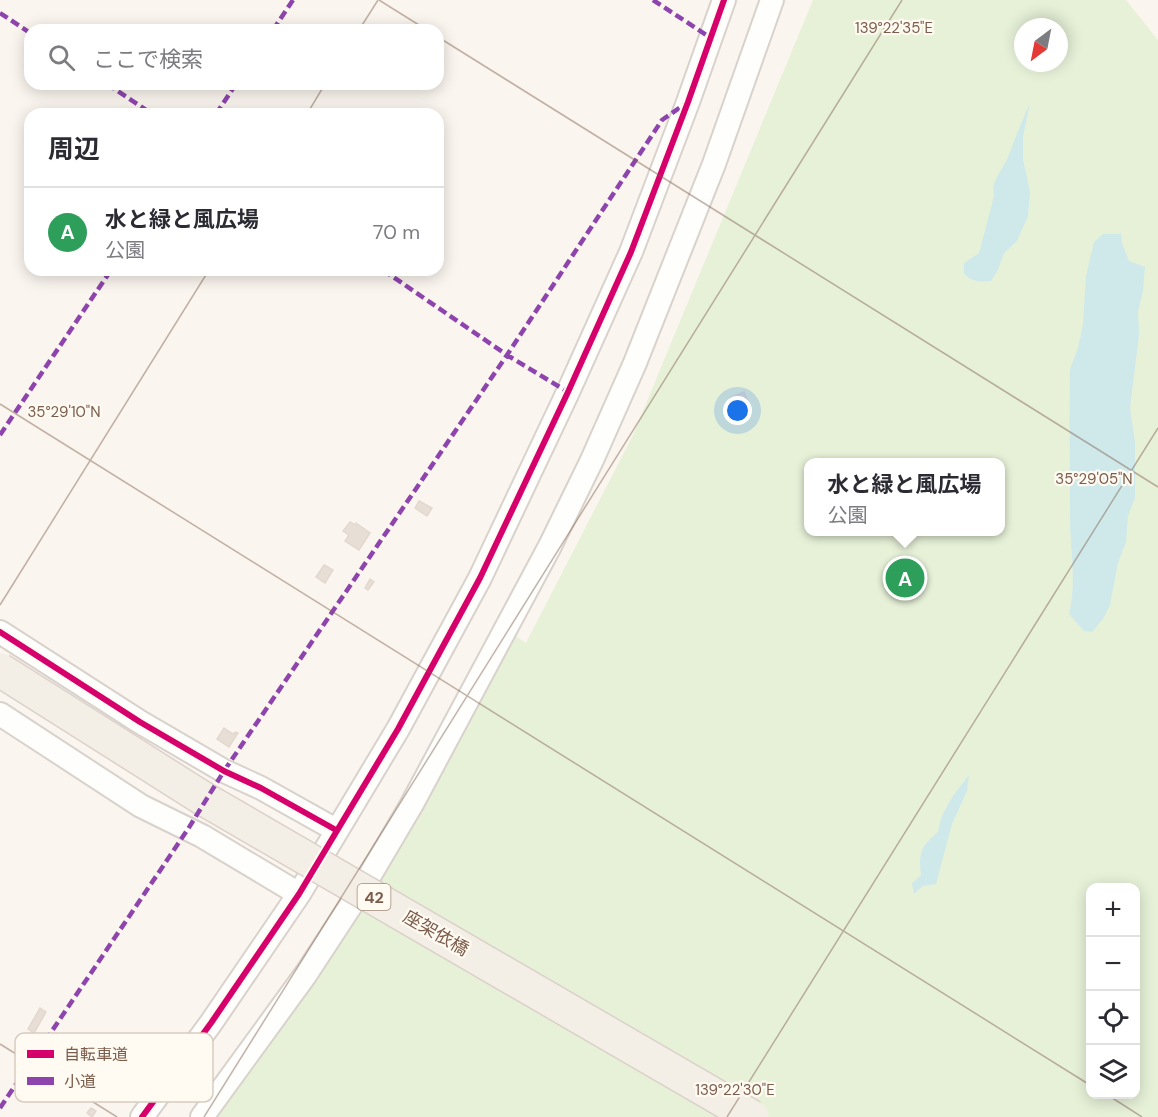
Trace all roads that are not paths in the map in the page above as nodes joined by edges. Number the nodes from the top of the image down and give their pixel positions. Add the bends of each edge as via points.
1 (724, 0) edge
2 (772, 0) edge
3 (0, 632) edge
4 (0, 670) edge
5 (0, 714) edge
6 (336, 830) junction
7 (299, 894) junction
8 (204, 1033) edge
9 (153, 1102) edge
10 (213, 1102) edge
11 (213, 1102) edge
12 (142, 1117) edge
13 (202, 1117) edge
14 (752, 1117) edge

1 - 6 street via 631,252 558,413 480,578 398,729
2 - 11 street via 714,164 640,352 550,546 412,804 363,886 306,974
3 - 6 street via 140,722
4 - 14 main road, 座架依橋 / 42, bridge via 204,799
5 - 7 street via 141,806 202,836
6 - 7 street
7 - 8 street
9 - 12 street
10 - 13 street

